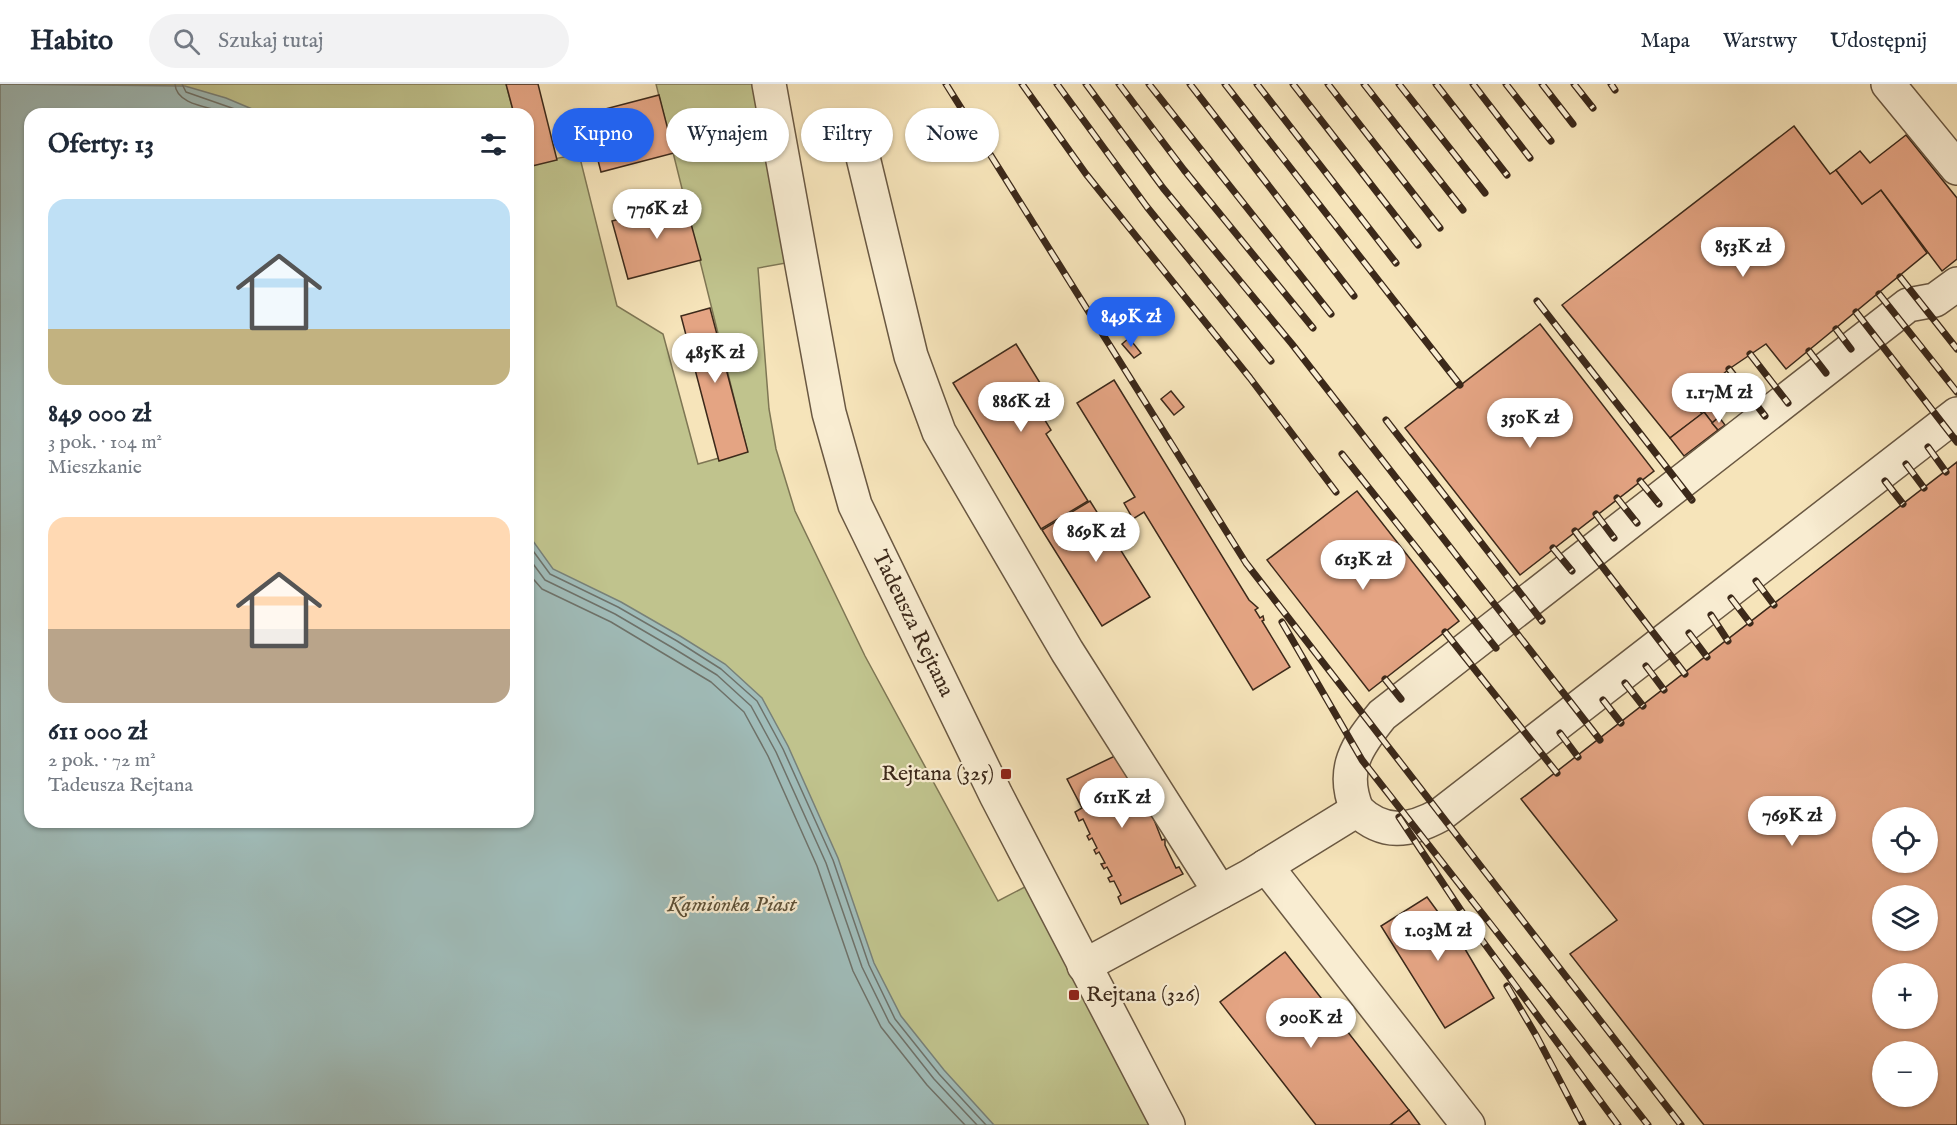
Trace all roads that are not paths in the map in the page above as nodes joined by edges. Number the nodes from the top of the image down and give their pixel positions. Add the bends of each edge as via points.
1 (769, 84) edge
2 (1888, 84) edge
3 (864, 162) edge
4 (1957, 168) edge
5 (1957, 284) edge
6 (1957, 414) edge
7 (1357, 810) junction
8 (1266, 866) junction
9 (1220, 892) junction
10 (1084, 966) junction
11 (1167, 1125) edge
12 (1467, 1125) edge

1 - 10 street, Tadeusza Rejtana via 829,413 855,505
2 - 4 street
3 - 9 street via 911,356 939,432 1067,651
5 - 7 street via 1935,300 1908,305 1382,715 1356,750 1349,771
6 - 7 street via 1440,815 1396,829 1370,822
7 - 8 street
8 - 9 street
8 - 12 street
9 - 10 street
10 - 11 street, Tadeusza Rejtana

